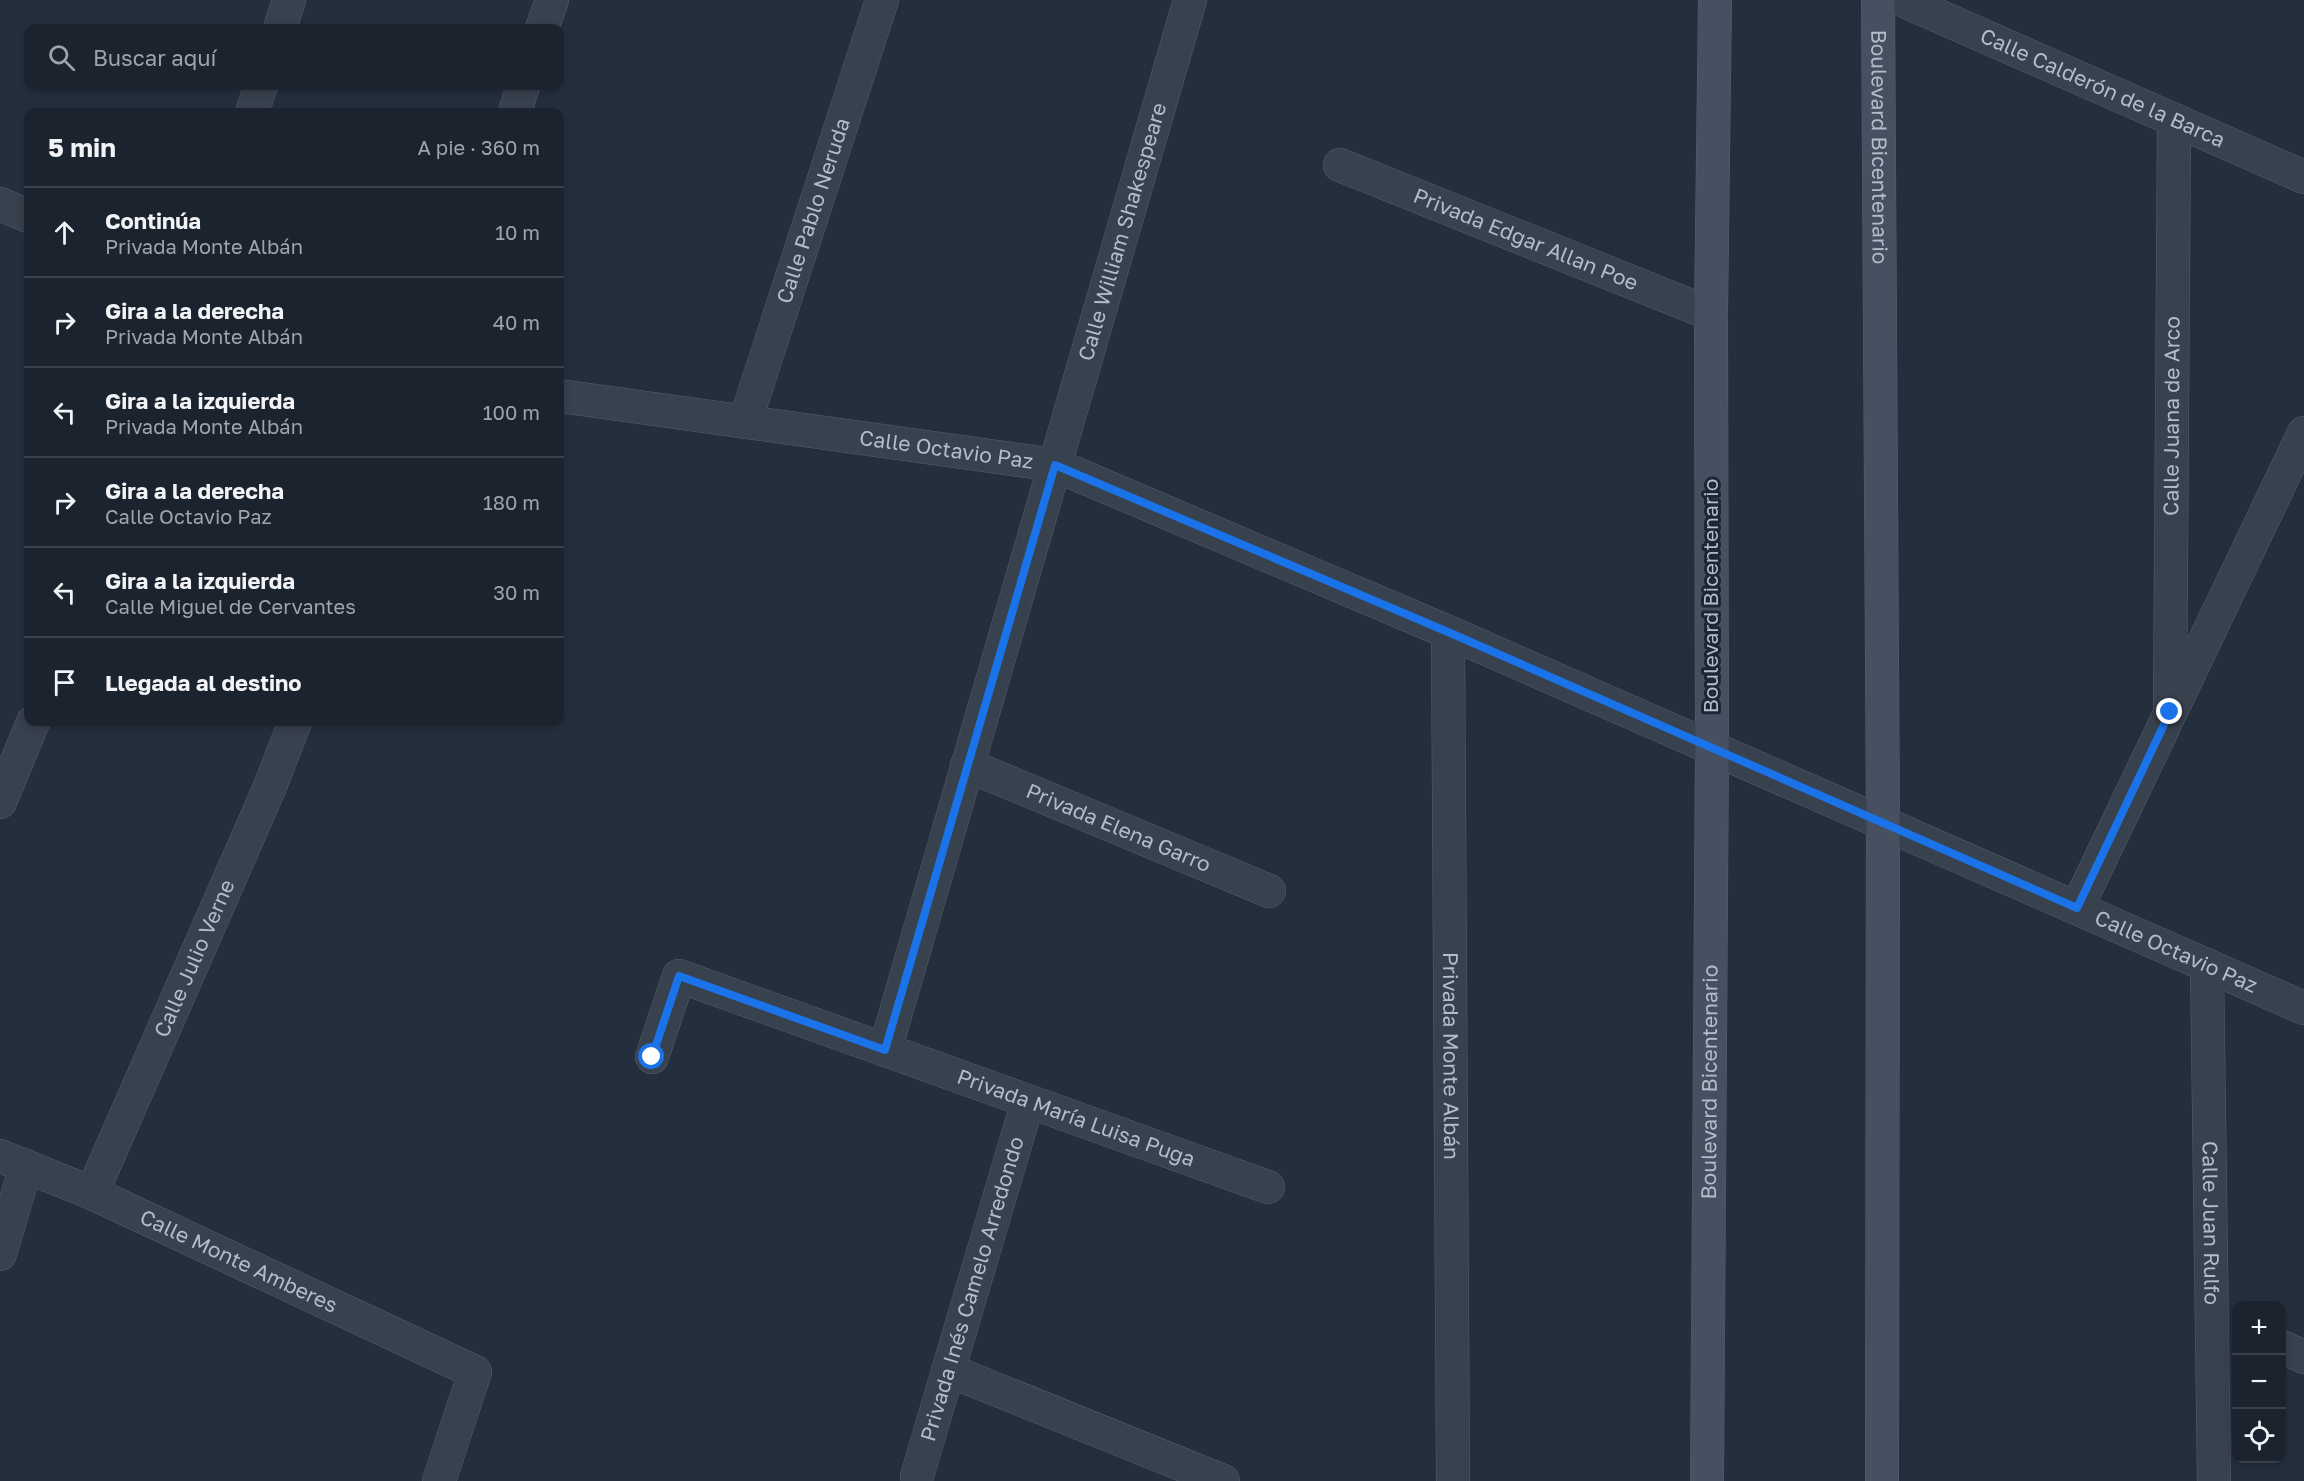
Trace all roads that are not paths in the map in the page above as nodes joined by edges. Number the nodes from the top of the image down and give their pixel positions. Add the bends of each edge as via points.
1 (289, 0) edge
2 (552, 0) edge
3 (882, 0) edge
4 (1190, 0) edge
5 (1715, 0) edge
6 (1878, 0) edge
7 (1902, 0) edge
8 (281, 24) edge
9 (543, 24) edge
10 (260, 90) edge
11 (522, 90) edge
12 (253, 108) edge
13 (516, 108) edge
14 (2174, 120) junction
15 (1340, 165) dead end
16 (2304, 177) edge
17 (0, 204) edge
18 (24, 214) edge
19 (1711, 314) junction
20 (564, 397) edge
21 (745, 422) junction
22 (2304, 433) edge
23 (1055, 465) junction
24 (1448, 632) junction
25 (2170, 712) junction
26 (31, 726) edge
27 (293, 726) edge
28 (1712, 748) junction
29 (967, 765) junction
30 (0, 802) edge
31 (1883, 823) junction
32 (1269, 891) dead end
33 (2077, 908) junction
34 (2208, 965) junction
35 (2304, 1008) edge
36 (885, 1050) junction
37 (652, 1057) dead end
38 (1028, 1101) junction
39 (13, 1161) edge
40 (1268, 1187) dead end
41 (92, 1193) junction
42 (0, 1254) edge
43 (2224, 1322) edge
44 (2286, 1349) edge
45 (2304, 1357) edge
46 (948, 1370) junction
47 (917, 1476) dead end
48 (439, 1481) edge
49 (1223, 1481) edge
50 (1453, 1481) edge
51 (1707, 1481) edge
52 (1882, 1481) edge
53 (2214, 1481) edge

1 - 8 street
2 - 9 street
3 - 21 street, Calle Pablo Neruda
4 - 23 street, Calle William Shakespeare
5 - 19 main road, Boulevard Bicentenario
6 - 31 main road, Boulevard Bicentenario
7 - 14 street, Calle Calderón de la Barca
10 - 12 street
11 - 13 street
14 - 16 street, Calle Calderón de la Barca
14 - 25 street, Calle Juana de Arco
15 - 19 street, Privada Edgar Allan Poe
17 - 18 street
19 - 28 main road, Boulevard Bicentenario
20 - 21 street, Calle Octavio Paz
21 - 23 street, Calle Octavio Paz
22 - 25 street
23 - 24 street, Calle Octavio Paz
23 - 29 street
24 - 28 street, Calle Octavio Paz
24 - 50 street, Privada Monte Albán
25 - 33 street
26 - 30 street
27 - 41 street, Calle Julio Verne
28 - 31 street, Calle Octavio Paz
28 - 51 main road, Boulevard Bicentenario
29 - 32 street, Privada Elena Garro
29 - 36 street
31 - 33 street, Calle Octavio Paz
31 - 52 main road, Boulevard Bicentenario
33 - 34 street, Calle Octavio Paz
34 - 35 street, Calle Octavio Paz
34 - 43 street, Calle Juan Rulfo
36 - 37 street via 679,976
36 - 38 street, Privada María Luisa Puga
38 - 40 street, Privada María Luisa Puga
38 - 46 street, Privada Inés Camelo Arredondo
39 - 41 street, Calle Monte Amberes
39 - 42 street
41 - 48 street, Calle Monte Amberes via 475,1372
43 - 53 street, Calle Juan Rulfo
44 - 45 street
46 - 47 street, Privada Inés Camelo Arredondo
46 - 49 street

